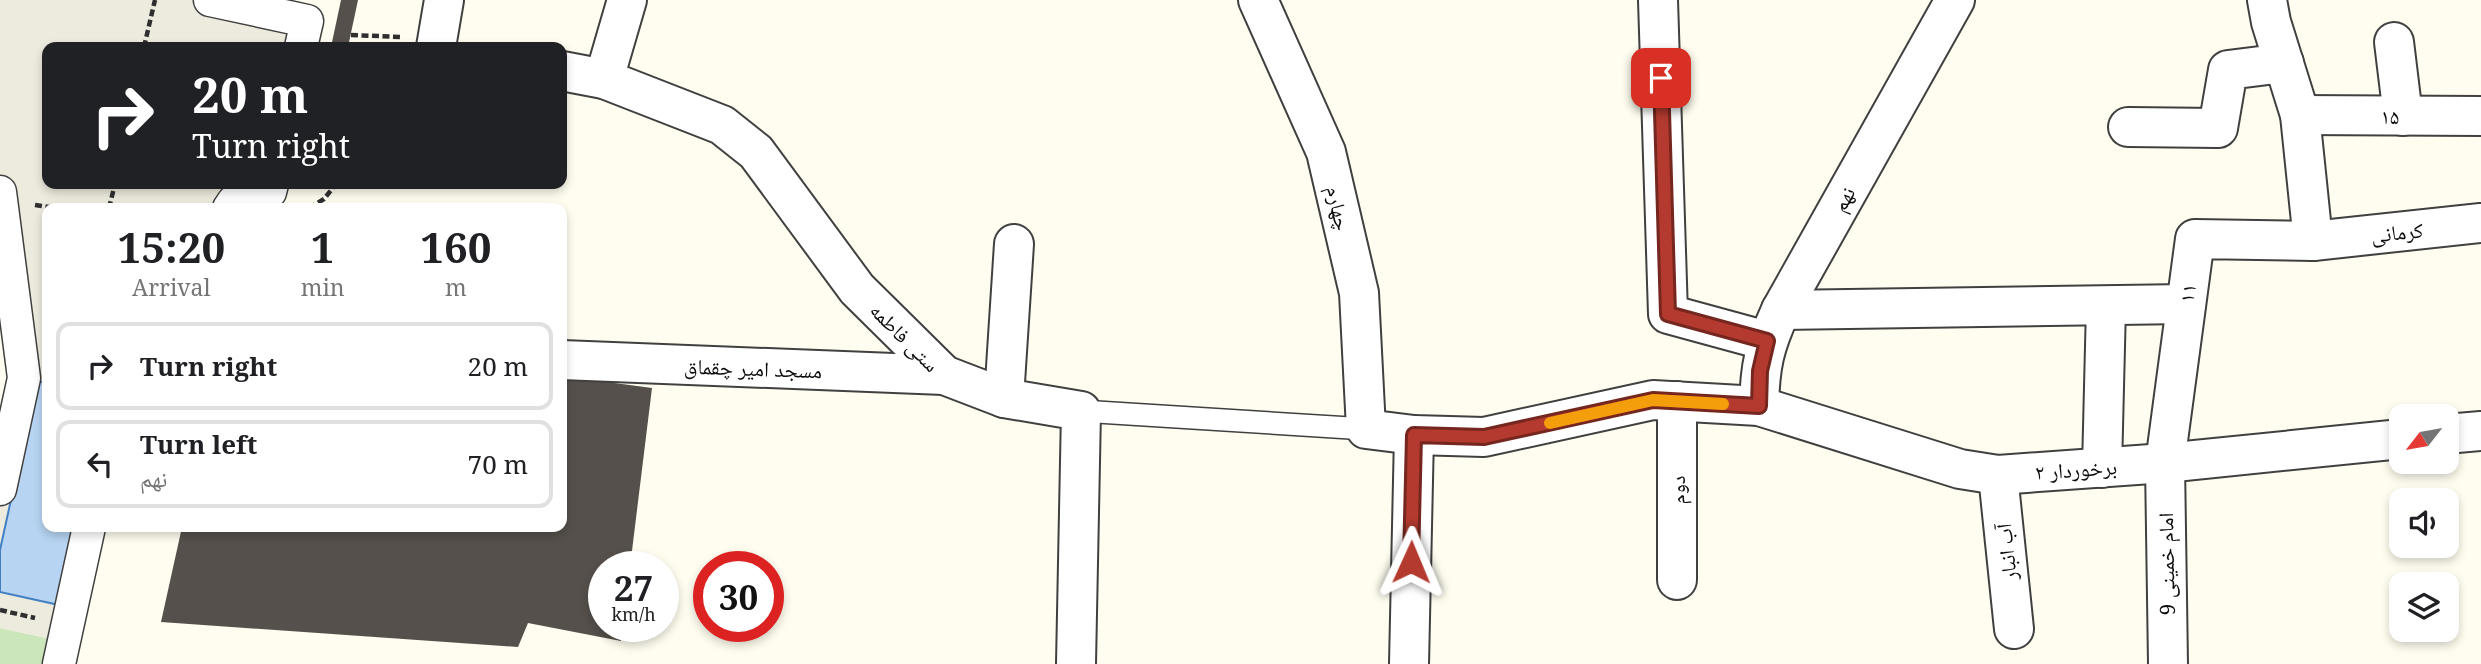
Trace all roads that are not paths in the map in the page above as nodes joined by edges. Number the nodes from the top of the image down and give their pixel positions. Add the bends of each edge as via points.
1 (210, 0) edge
2 (444, 0) edge
3 (627, 0) edge
4 (1258, 0) edge
5 (1658, 0) edge
6 (1955, 0) edge
7 (2267, 0) edge
8 (302, 42) edge
9 (438, 42) edge
10 (2394, 42) dead end
11 (2284, 63) junction
12 (567, 72) edge
13 (604, 79) junction
14 (2300, 115) junction
15 (2403, 116) junction
16 (2481, 116) edge
17 (2128, 127) dead end
18 (254, 189) edge
19 (254, 189) edge
20 (271, 189) edge
21 (0, 192) edge
22 (233, 203) edge
23 (2481, 223) edge
24 (2313, 241) junction
25 (1014, 244) dead end
26 (2186, 304) junction
27 (2106, 306) junction
28 (1774, 326) junction
29 (567, 360) edge
30 (944, 376) junction
31 (1004, 398) junction
32 (1677, 401) junction
33 (1759, 406) junction
34 (1081, 411) junction
35 (1366, 429) junction
36 (2481, 430) edge
37 (2459, 433) edge
38 (1414, 435) junction
39 (2389, 440) edge
40 (2165, 463) junction
41 (2102, 468) junction
42 (1998, 475) junction
43 (0, 489) edge
44 (88, 532) edge
45 (1677, 580) dead end
46 (2014, 629) dead end
47 (59, 664) edge
48 (1076, 664) edge
49 (1409, 664) edge
50 (2168, 664) edge

1 - 8 street via 307,21
2 - 9 street
3 - 13 street
4 - 35 street, چهارم via 1326,152 1359,293
5 - 28 street via 1668,314
6 - 28 street, نهم
7 - 11 street
10 - 15 street
11 - 14 street
11 - 17 street via 2228,70 2218,128
12 - 13 street, ستی فاطمه
13 - 30 street, ستی فاطمه via 722,125 757,152 857,289
14 - 15 street, ۱۵
14 - 24 street
15 - 16 street, ۱۵
18 - 22 street
19 - 20 street
21 - 43 street via 24,378
23 - 24 street, کرمانی
24 - 26 street, ۱۱ via 2195,239
25 - 31 street
26 - 27 street
26 - 40 street, ۱۱
27 - 28 street
27 - 41 street
28 - 33 street, نهم via 1760,371
29 - 30 street, مسجد امیر چقماق
30 - 31 street, ستی فاطمه
31 - 34 street, ستی فاطمه
32 - 33 street, برخوردار ۲
32 - 38 street, برخوردار ۲ via 1653,400 1484,437
32 - 45 street, دوم
33 - 42 street, برخوردار ۲ via 1959,469
34 - 35 lane
34 - 48 street
35 - 38 street, برخوردار ۲
36 - 37 street
38 - 49 street
39 - 40 street, برخوردار ۲
40 - 41 street, برخوردار ۲
40 - 50 street, امام خمینی 9
41 - 42 street, برخوردار ۲
42 - 46 street, آب انبار
44 - 47 street

